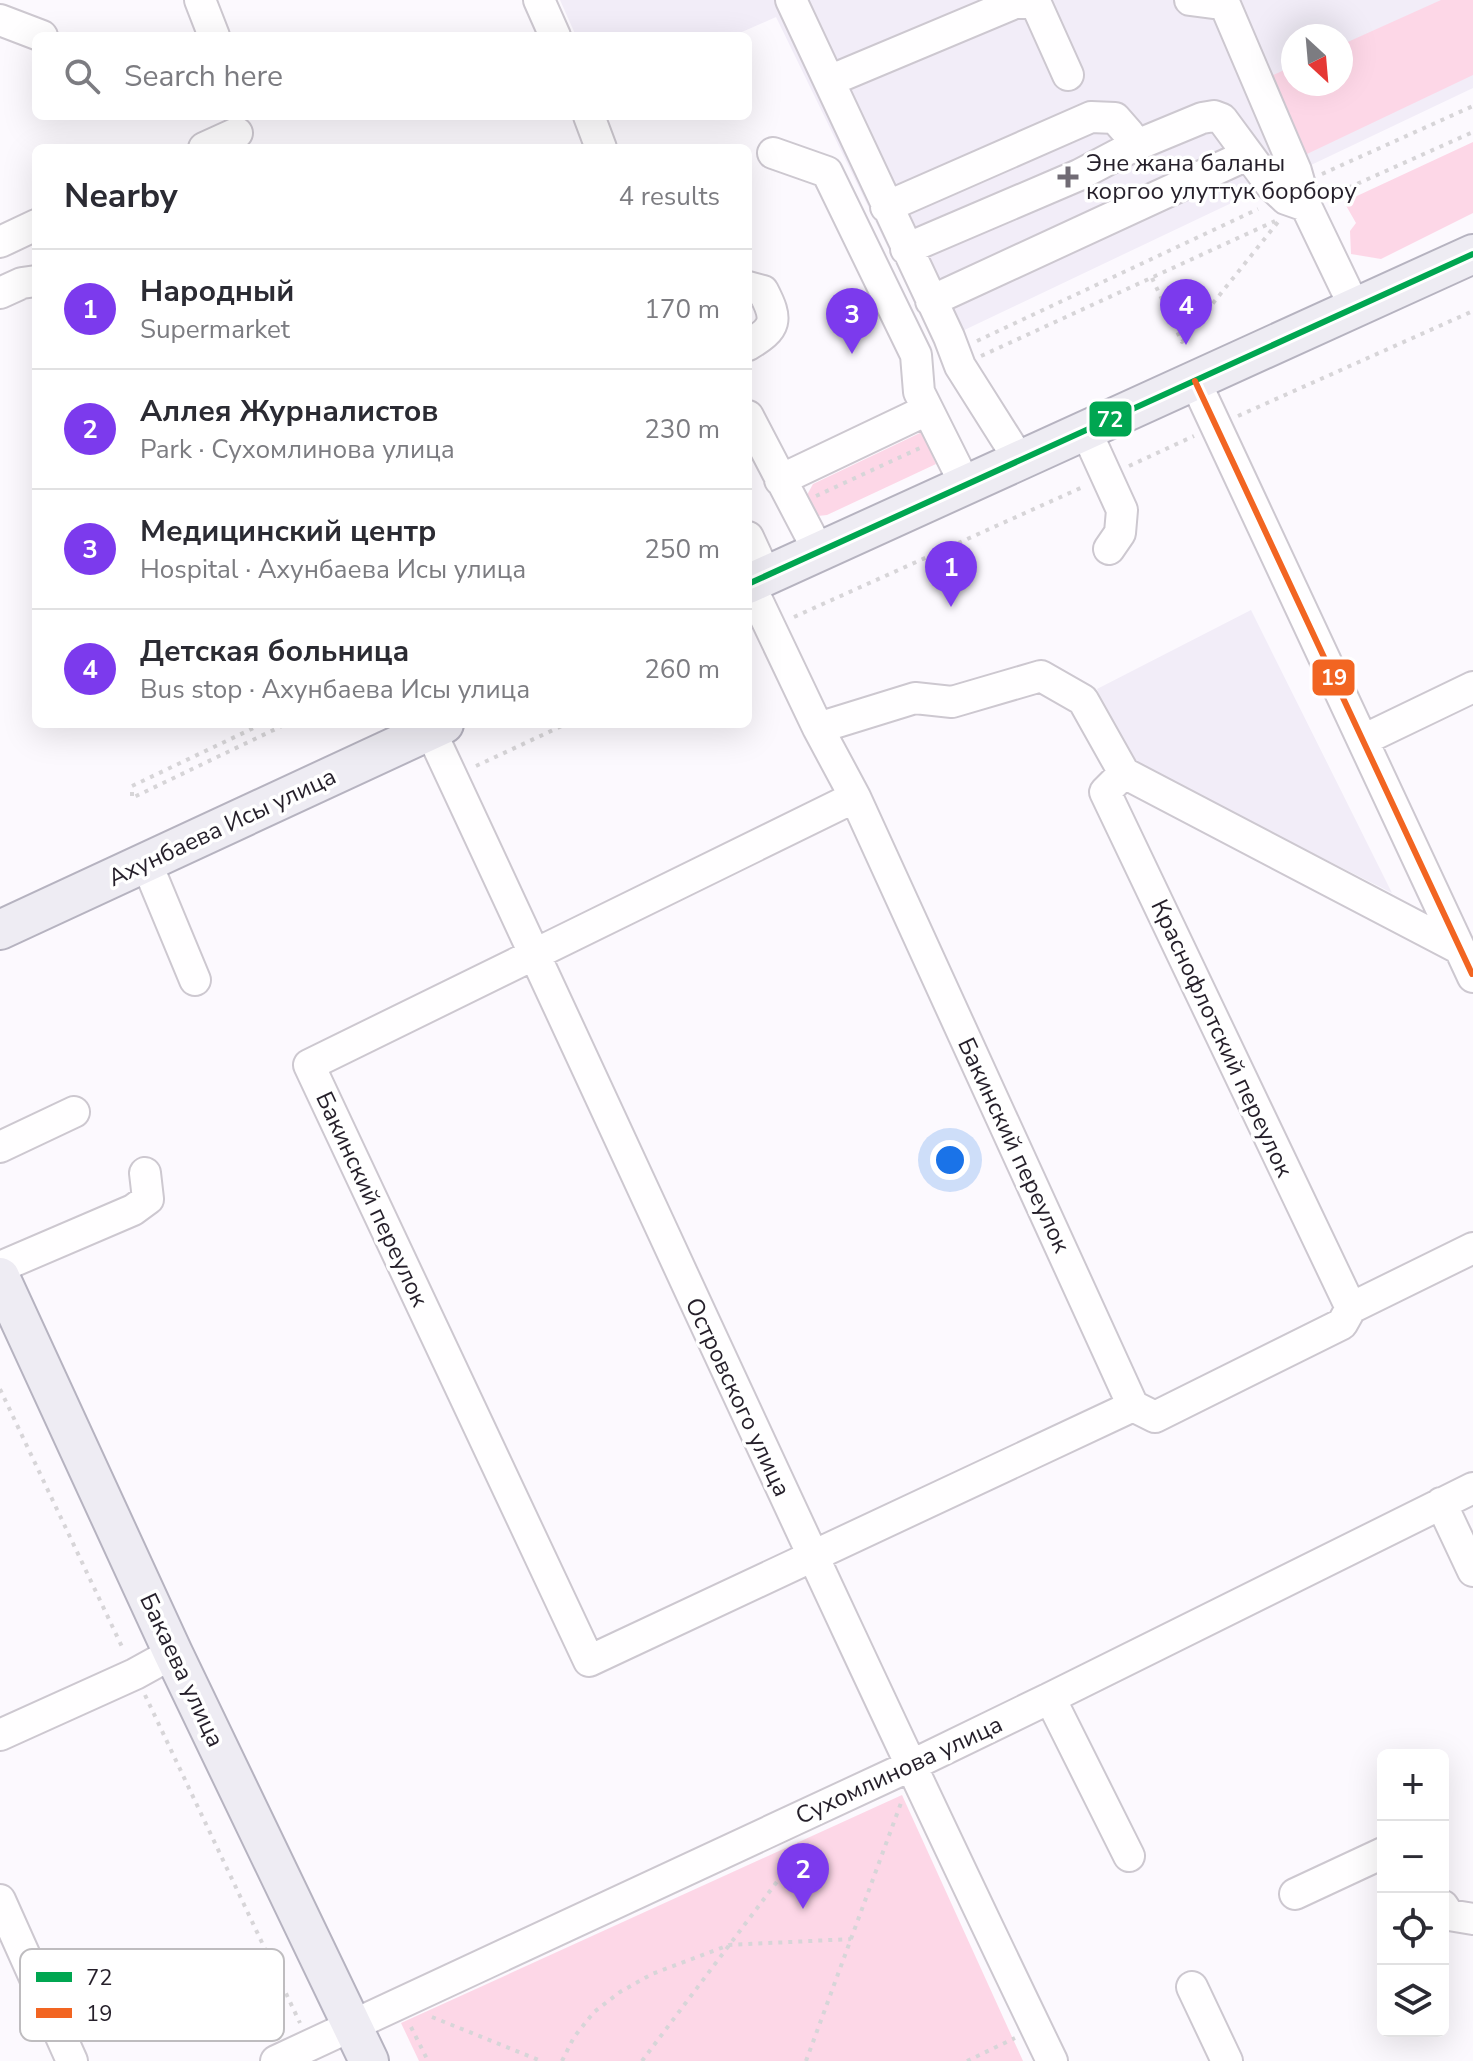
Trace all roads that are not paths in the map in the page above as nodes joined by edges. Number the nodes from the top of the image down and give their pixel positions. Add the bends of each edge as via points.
1 (200, 0) edge
2 (539, 0) edge
3 (791, 0) edge
4 (1190, 0) edge
5 (1223, 0) edge
6 (0, 20) edge
7 (32, 32) edge
8 (212, 32) edge
9 (553, 32) edge
10 (1068, 75) dead end
11 (829, 81) junction
12 (590, 120) edge
13 (237, 132) edge
14 (212, 144) edge
15 (600, 144) edge
16 (1132, 147) junction
17 (773, 153) dead end
18 (1247, 155) junction
19 (1079, 175) junction
20 (1296, 195) junction
21 (886, 207) junction
22 (1102, 222) junction
23 (32, 227) edge
24 (0, 242) edge
25 (906, 249) junction
26 (1473, 254) edge
27 (32, 282) edge
28 (752, 288) edge
29 (0, 293) edge
30 (931, 301) junction
31 (1355, 308) junction
32 (752, 343) edge
33 (1195, 381) junction
34 (927, 410) junction
35 (752, 424) edge
36 (1086, 431) junction
37 (1020, 461) junction
38 (780, 480) junction
39 (966, 486) junction
40 (1109, 549) dead end
41 (819, 552) junction
42 (754, 581) edge
43 (1473, 687) edge
44 (435, 728) edge
45 (437, 728) edge
46 (818, 728) junction
47 (1363, 740) junction
48 (1124, 773) junction
49 (855, 797) junction
50 (146, 862) junction
51 (0, 930) edge
52 (1460, 949) junction
53 (534, 955) junction
54 (1473, 977) edge
55 (195, 980) dead end
56 (74, 1112) dead end
57 (0, 1147) edge
58 (145, 1173) dead end
59 (1473, 1248) edge
60 (0, 1267) edge
61 (0, 1277) edge
62 (1351, 1308) junction
63 (1133, 1406) junction
64 (1473, 1488) edge
65 (1441, 1503) junction
66 (812, 1556) junction
67 (1473, 1571) edge
68 (173, 1653) junction
69 (1050, 1698) junction
70 (0, 1735) edge
71 (911, 1768) junction
72 (1129, 1856) dead end
73 (1377, 1856) edge
74 (1295, 1894) dead end
75 (0, 1900) edge
76 (1449, 1915) edge
77 (1473, 1919) edge
78 (22, 1949) edge
79 (1192, 1987) dead end
80 (352, 2025) junction
81 (63, 2041) edge
82 (72, 2061) edge
83 (276, 2061) edge
84 (369, 2061) edge
85 (1052, 2061) edge
86 (1227, 2061) edge

1 - 8 street
2 - 9 street
3 - 11 street
4 - 5 street
5 - 20 street
6 - 7 street
10 - 11 street via 1037,6 1015,3
11 - 21 street
12 - 15 street
13 - 14 street
16 - 18 street via 1214,116 1232,130
16 - 19 street
16 - 21 street via 1115,118 1091,117
17 - 34 street via 827,172 916,355 919,392
18 - 20 street
18 - 22 street
19 - 22 street
19 - 25 street
20 - 31 street
21 - 25 street
22 - 30 street
23 - 24 street
25 - 30 street
26 - 31 main road
27 - 29 street
28 - 32 street via 763,291 773,310 772,324
30 - 37 street via 957,358
31 - 33 main road
33 - 36 main road
33 - 47 street
34 - 38 street
34 - 39 street
35 - 38 street
36 - 37 main road
36 - 40 street via 1122,510 1120,533
37 - 39 main road
38 - 41 street
39 - 41 main road
41 - 42 main road
42 - 46 street, Бакинский переулок
43 - 47 street
44 - 50 main road, Ахунбаева Исы улица
45 - 53 street, Островского улица via 452,777
46 - 48 street via 915,698 952,702 1041,676 1083,700
46 - 49 street, Бакинский переулок
47 - 52 street
48 - 52 street
48 - 62 street, Краснофлотский переулок via 1105,792
49 - 53 street, Бакинский переулок
49 - 63 street, Бакинский переулок
50 - 51 main road, Ахунбаева Исы улица
50 - 55 street
52 - 54 street
53 - 66 street, Островского улица
53 - 66 street, Бакинский переулок via 309,1065 589,1661
56 - 57 street
58 - 60 street via 148,1199 133,1210
59 - 62 street
61 - 68 main road, Бакаева улица
62 - 63 street via 1342,1324 1155,1417
63 - 66 street
64 - 65 street, Сухомлинова улица
65 - 67 street
65 - 69 street, Сухомлинова улица
66 - 71 street, Островского улица
68 - 70 street
68 - 80 main road, Бакаева улица
69 - 71 street, Сухомлинова улица
69 - 72 street
71 - 80 street, Сухомлинова улица
71 - 85 street, Островского улица
73 - 74 street
75 - 78 street
76 - 77 street
79 - 86 street
80 - 83 street, Сухомлинова улица
80 - 84 main road, Бакаева улица
81 - 82 street

